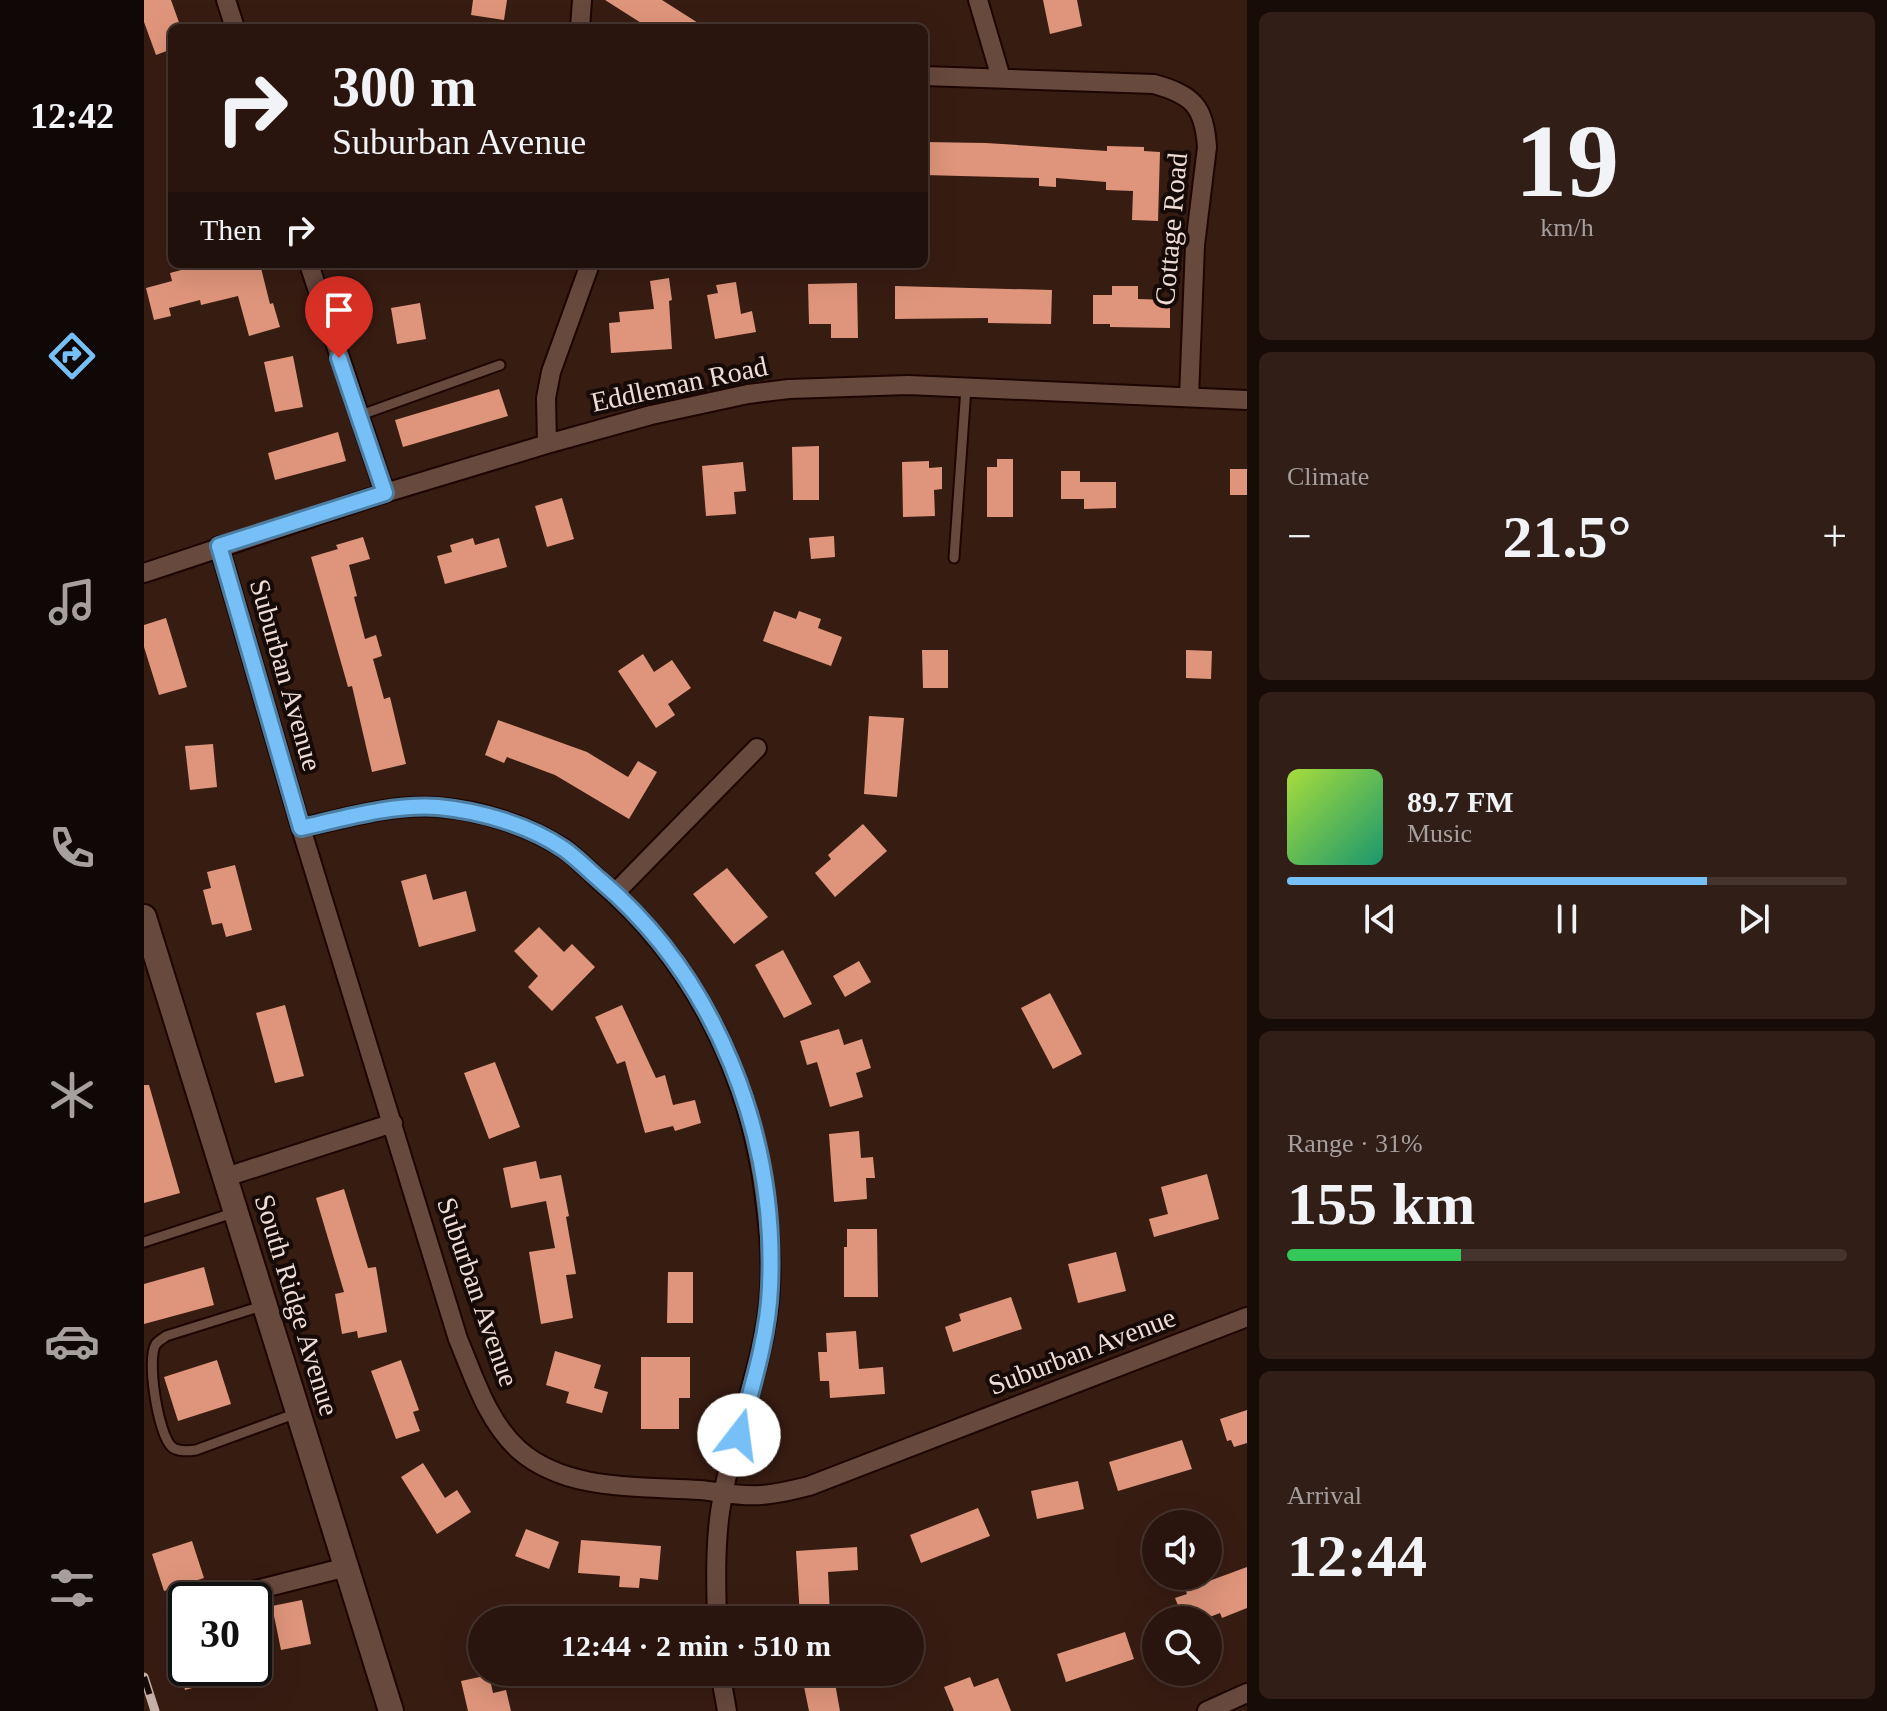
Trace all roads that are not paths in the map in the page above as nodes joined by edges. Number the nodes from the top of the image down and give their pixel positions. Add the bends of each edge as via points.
1 (226, 0) edge
2 (582, 0) edge
3 (978, 0) edge
4 (234, 24) edge
5 (580, 24) edge
6 (928, 76) edge
7 (1001, 78) junction
8 (310, 268) edge
9 (589, 268) edge
10 (500, 365) dead end
11 (966, 388) junction
12 (1189, 397) junction
13 (1247, 400) edge
14 (358, 416) junction
15 (547, 444) junction
16 (385, 493) junction
17 (219, 546) junction
18 (954, 558) dead end
19 (144, 573) edge
20 (757, 748) dead end
21 (301, 828) junction
22 (615, 893) junction
23 (144, 917) edge
24 (393, 1123) junction
25 (226, 1177) junction
26 (237, 1212) junction
27 (144, 1242) edge
28 (265, 1305) junction
29 (1247, 1317) edge
30 (299, 1413) junction
31 (724, 1492) junction
32 (347, 1567) junction
33 (272, 1586) edge
34 (716, 1606) edge
35 (723, 1686) edge
36 (1247, 1693) edge
37 (391, 1711) edge
38 (727, 1711) edge
39 (1207, 1711) edge

1 - 4 street
2 - 5 street
3 - 7 street
6 - 7 street, Cottage Road
7 - 12 street, Cottage Road via 1154,84 1179,91 1198,108 1207,147 1195,245
8 - 14 street
9 - 15 street via 551,372
10 - 14 lane
11 - 12 street, Eddleman Road
11 - 15 street, Eddleman Road via 908,385 748,394
11 - 18 lane
12 - 13 street, Eddleman Road
14 - 16 street
15 - 16 street, Eddleman Road
16 - 17 street, Eddleman Road
17 - 19 street, Eddleman Road
17 - 21 street, Suburban Avenue
20 - 22 street
21 - 22 street via 410,807 464,811 514,824 563,849
21 - 24 street, Suburban Avenue
22 - 31 street via 676,960 711,1016 746,1100 761,1163 770,1288 762,1349
23 - 25 street, South Ridge Avenue
24 - 25 street
24 - 31 street, Suburban Avenue via 458,1339 485,1404 506,1437 521,1452 571,1478
25 - 26 street, South Ridge Avenue
26 - 27 lane
26 - 28 street, South Ridge Avenue
28 - 30 street, South Ridge Avenue
28 - 30 lane via 166,1336 156,1344 162,1432 172,1447 196,1450
29 - 31 street, Suburban Avenue via 809,1486 758,1496
30 - 32 street, South Ridge Avenue
31 - 34 street
32 - 33 street
32 - 37 street, South Ridge Avenue
35 - 38 street
36 - 39 street

